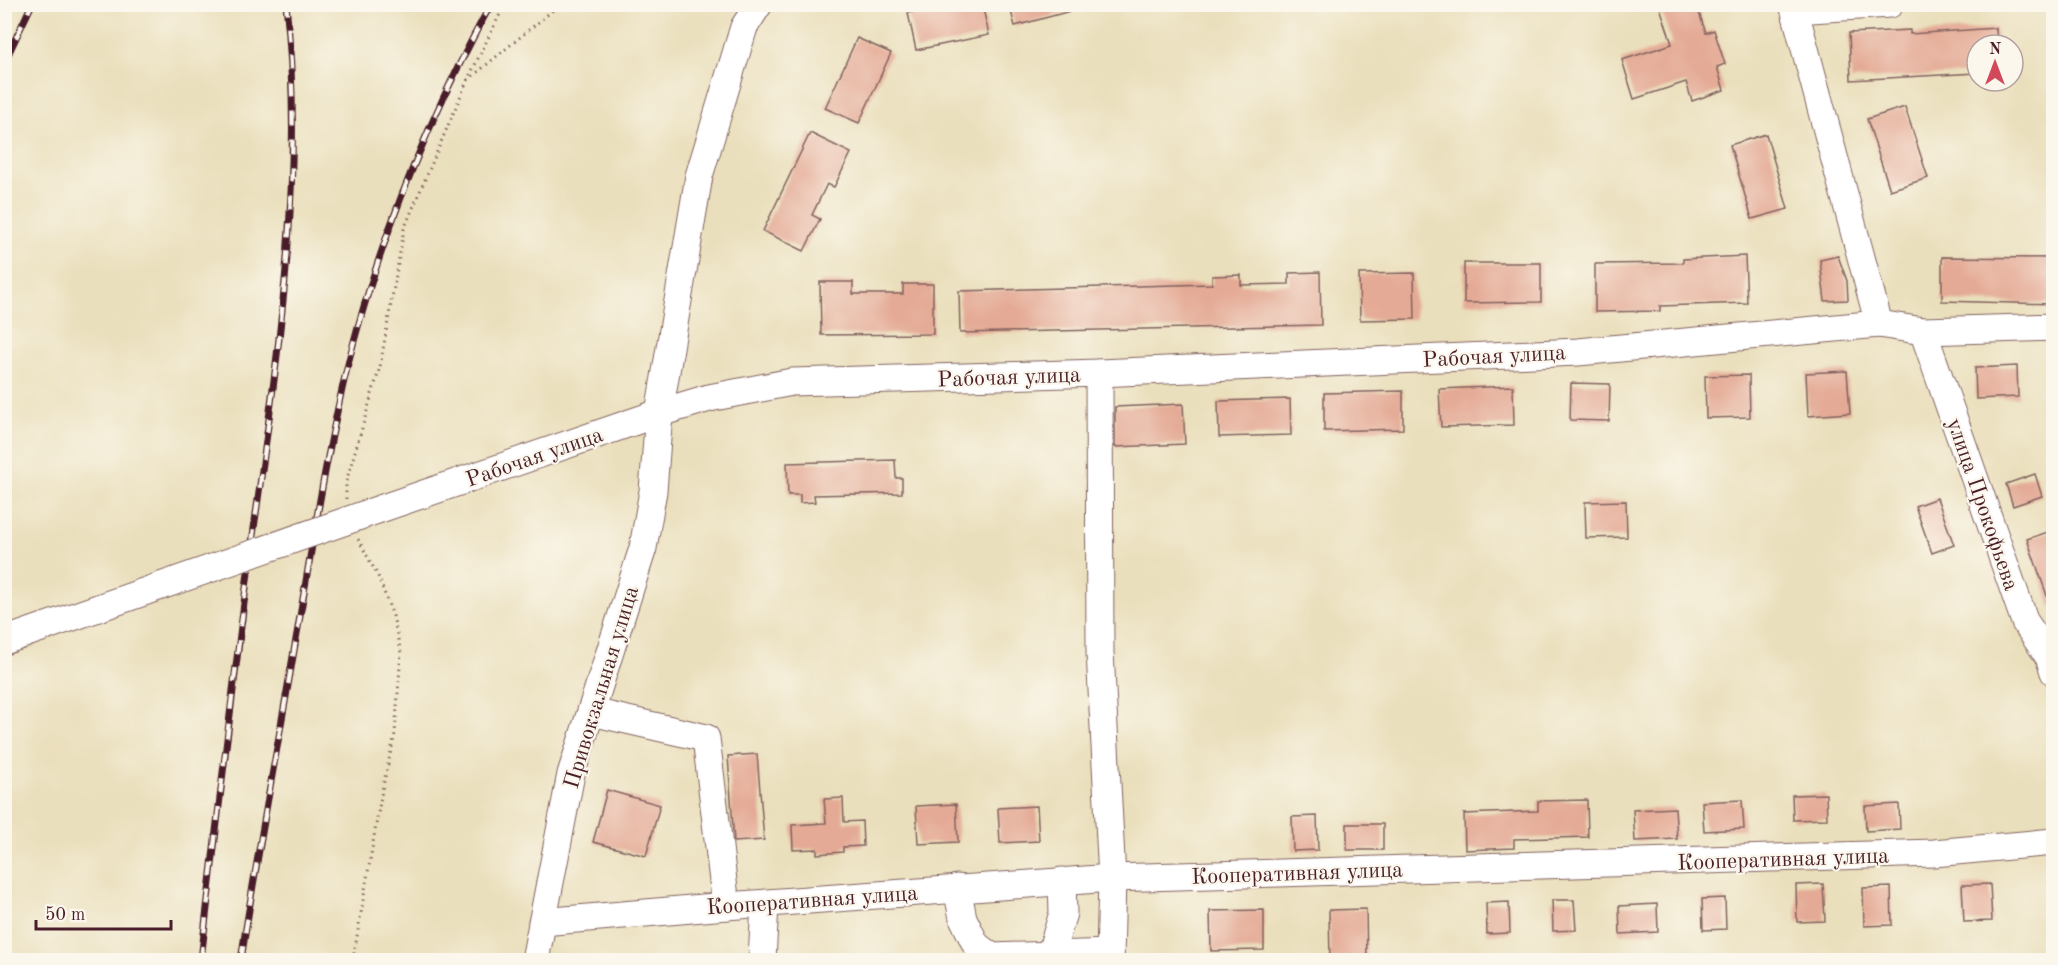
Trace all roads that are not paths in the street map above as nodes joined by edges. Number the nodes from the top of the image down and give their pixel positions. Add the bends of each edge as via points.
1 (759, 4) edge
2 (1890, 4) edge
3 (1794, 7) edge
4 (1879, 324) junction
5 (2054, 327) edge
6 (1923, 331) junction
7 (1099, 373) junction
8 (658, 413) junction
9 (4, 641) edge
10 (2054, 672) edge
11 (592, 712) junction
12 (2054, 842) edge
13 (1112, 878) junction
14 (1062, 881) junction
15 (957, 888) junction
16 (765, 904) junction
17 (726, 906) junction
18 (542, 922) junction
19 (1050, 956) junction
20 (1110, 957) edge
21 (535, 960) edge
22 (762, 960) edge

1 - 8 street, Привокзальная улица via 744,27 699,176
2 - 3 street
3 - 4 street
4 - 6 street, Рабочая улица
4 - 7 street, Рабочая улица via 1578,352
5 - 6 street, Рабочая улица
6 - 10 street, улица Прокофьева via 2025,622 2049,657
7 - 8 street, Рабочая улица via 792,382 709,398
7 - 13 street via 1100,652
8 - 9 street, Рабочая улица, bridge
8 - 11 street, Привокзальная улица via 653,491 644,548
11 - 17 street via 706,738
11 - 18 street, Привокзальная улица via 571,774
12 - 13 street, Кооперативная улица via 1934,854
13 - 14 street, Кооперативная улица
13 - 20 street
14 - 15 street, Кооперативная улица
14 - 19 street via 1063,913
15 - 16 street, Кооперативная улица
15 - 19 street via 963,918 976,945 992,957
16 - 17 street, Кооперативная улица
16 - 22 street
17 - 18 street, Кооперативная улица
18 - 21 street, Привокзальная улица
19 - 20 street

